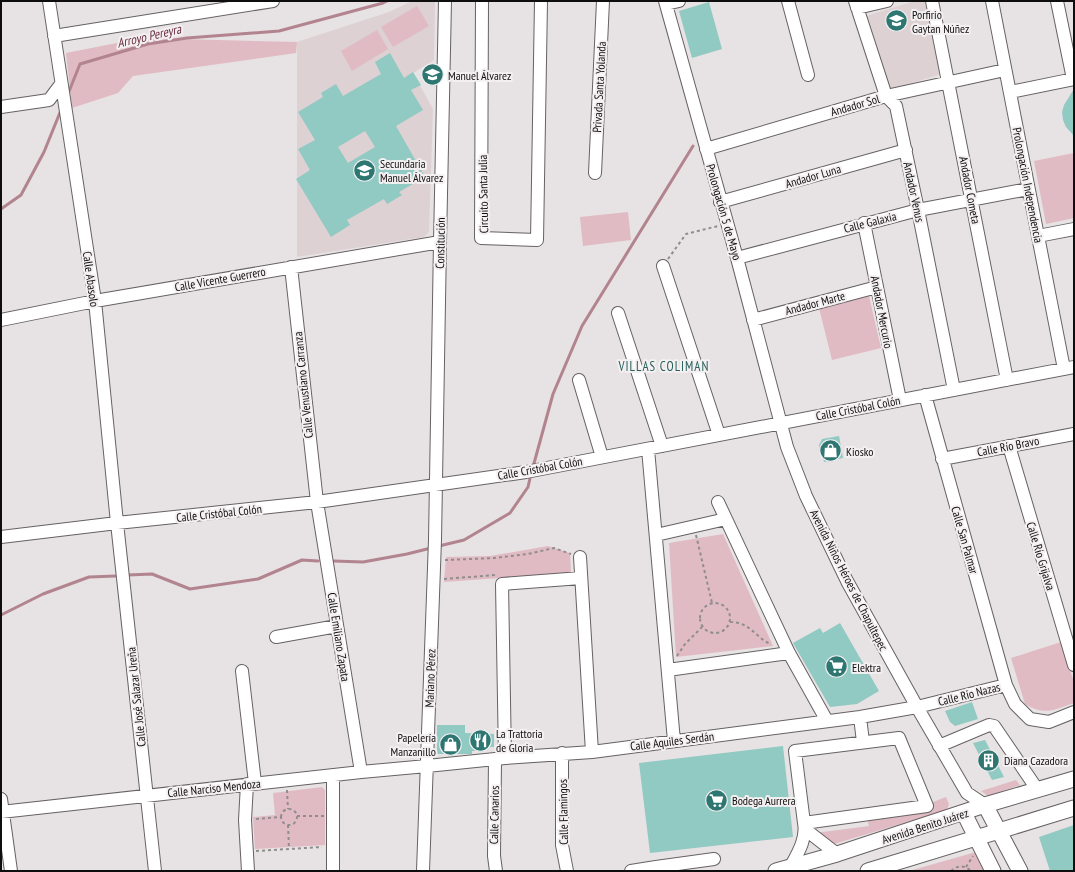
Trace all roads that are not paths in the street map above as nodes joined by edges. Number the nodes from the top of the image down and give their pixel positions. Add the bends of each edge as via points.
1 (48, 1) edge
2 (273, 1) edge
3 (445, 1) edge
4 (482, 1) edge
5 (541, 1) edge
6 (603, 1) edge
7 (679, 1) edge
8 (788, 1) edge
9 (887, 1) edge
10 (932, 1) edge
11 (992, 1) edge
12 (1057, 1) edge
13 (666, 3) edge
14 (856, 5) edge
15 (54, 36) junction
16 (1005, 70) junction
17 (808, 75) dead end
18 (1073, 79) edge
19 (948, 82) junction
20 (61, 84) junction
21 (1010, 92) junction
22 (886, 96) junction
23 (1, 107) edge
24 (706, 149) junction
25 (906, 150) junction
26 (595, 173) dead end
27 (1028, 189) junction
28 (972, 199) junction
29 (720, 202) junction
30 (918, 210) junction
31 (864, 224) junction
32 (1074, 229) edge
33 (1038, 236) junction
34 (440, 242) junction
35 (736, 258) junction
36 (663, 266) road end
37 (291, 267) junction
38 (877, 287) junction
39 (94, 302) junction
40 (618, 313) dead end
41 (1, 320) edge
42 (753, 320) junction
43 (1069, 368) edge
44 (579, 380) dead end
45 (1007, 380) junction
46 (954, 390) junction
47 (925, 395) junction
48 (900, 400) junction
49 (781, 423) junction
50 (719, 435) junction
51 (1073, 437) edge
52 (662, 446) junction
53 (1009, 446) junction
54 (648, 449) junction
55 (602, 457) junction
56 (942, 458) junction
57 (436, 484) junction
58 (316, 502) junction
59 (718, 502) dead end
60 (726, 519) junction
61 (117, 523) junction
62 (656, 535) junction
63 (1, 537) edge
64 (580, 557) road end
65 (581, 578) junction
66 (337, 626) junction
67 (276, 637) dead end
68 (789, 653) junction
69 (1074, 665) edge
70 (668, 670) junction
71 (242, 671) dead end
72 (1006, 685) junction
73 (916, 707) junction
74 (1074, 712) edge
75 (860, 717) junction
76 (827, 722) junction
77 (674, 741) junction
78 (863, 742) junction
79 (939, 746) junction
80 (592, 752) junction
81 (562, 753) junction
82 (500, 758) junction
83 (427, 766) junction
84 (362, 772) junction
85 (333, 775) junction
86 (1074, 779) edge
87 (251, 784) junction
88 (1037, 789) junction
89 (967, 793) junction
90 (146, 794) junction
91 (1, 799) edge
92 (985, 806) junction
93 (1074, 808) edge
94 (2, 812) edge
95 (964, 813) junction
96 (805, 826) junction
97 (999, 831) junction
98 (976, 838) junction
99 (837, 854) junction
100 (714, 859) dead end
101 (791, 866) junction
102 (656, 869) edge
103 (10, 871) edge
104 (155, 871) edge
105 (248, 871) edge
106 (333, 871) edge
107 (423, 871) edge
108 (496, 871) edge
109 (567, 871) edge
110 (631, 871) edge
111 (776, 871) edge
112 (868, 871) edge
113 (993, 871) edge
114 (1020, 871) edge

1 - 15 street, Calle Abasolo
2 - 15 street
3 - 34 street, Constitución
4 - 5 street, Circuito Santa Julia via 481,238 537,240
6 - 26 street, Privada Santa Yolanda
7 - 13 street
8 - 17 street
9 - 14 street
10 - 19 street, Andador Cometa
11 - 16 street, Prolongación Independencia
12 - 18 street
13 - 24 street, Prolongación 5 de Mayo
14 - 22 street, Andador Venus
15 - 20 street, Calle Abasolo
16 - 19 street, Andador Sol
16 - 21 street, Prolongación Independencia
18 - 21 street
19 - 22 street, Andador Sol
19 - 28 street, Andador Cometa
20 - 23 street via 48,100
20 - 39 street, Calle Abasolo
21 - 27 street, Prolongación Independencia
22 - 24 street, Andador Sol
22 - 25 street, Andador Venus via 896,106
24 - 29 street, Prolongación 5 de Mayo
25 - 29 street, Andador Luna
25 - 30 street, Andador Venus
27 - 28 street, Calle Galaxia
27 - 33 street, Prolongación Independencia
28 - 30 street, Calle Galaxia
28 - 45 street, Andador Cometa
29 - 35 street, Prolongación 5 de Mayo
30 - 31 street, Calle Galaxia
30 - 46 street, Andador Venus
31 - 35 street, Calle Galaxia
31 - 38 street, Andador Mercurio
32 - 33 street
33 - 43 street, Prolongación Independencia
34 - 37 street, Calle Vicente Guerrero
34 - 57 street, Constitución
35 - 42 street, Prolongación 5 de Mayo
36 - 50 street
37 - 39 street, Calle Vicente Guerrero
37 - 58 street, Calle Venustiano Carranza
38 - 42 street, Andador Marte
38 - 48 street, Andador Mercurio
39 - 41 street, Calle Vicente Guerrero
39 - 61 street, Calle Abasolo
40 - 52 street
42 - 49 street, Prolongación 5 de Mayo
43 - 45 street, Calle Cristóbal Colón
44 - 55 street
45 - 46 street, Calle Cristóbal Colón
46 - 47 street, Calle Cristóbal Colón
47 - 48 street, Calle Cristóbal Colón
47 - 56 street, Calle San Palmar
48 - 49 street, Calle Cristóbal Colón
49 - 50 street, Calle Cristóbal Colón
49 - 73 street, Avenida Niños Héroes de Chapultepec via 787,447 806,496 847,581
50 - 52 street, Calle Cristóbal Colón
51 - 53 street, Calle Río Bravo
52 - 54 street, Calle Cristóbal Colón
53 - 56 street, Calle Río Bravo
53 - 69 street, Calle Río Grijalva
54 - 55 street, Calle Cristóbal Colón
54 - 62 street
55 - 57 street, Calle Cristóbal Colón via 526,472
56 - 72 street, Calle San Palmar
57 - 58 street, Calle Cristóbal Colón
57 - 83 street, Mariano Pérez
58 - 61 street, Calle Cristóbal Colón
58 - 66 street, Calle Emiliano Zapata
59 - 60 street
60 - 62 street
60 - 68 street
61 - 63 street, Calle Cristóbal Colón
61 - 90 street, Calle José Salazar Ureña
62 - 70 street
64 - 65 street
65 - 80 street
65 - 82 street, Calle Canarios via 502,584
66 - 67 street
66 - 84 street, Calle Emiliano Zapata
68 - 70 street
68 - 76 street
70 - 77 street
71 - 87 street
72 - 73 street, Calle Río Nazas
72 - 74 street, Calle Río Nazas via 1015,704 1030,719 1050,722
73 - 75 street, Calle Aquiles Serdán
73 - 79 street, Avenida Niños Héroes de Chapultepec
75 - 76 street, Calle Aquiles Serdán
75 - 78 street
76 - 77 street, Calle Aquiles Serdán
77 - 80 street, Calle Aquiles Serdán
78 - 96 street via 795,751
78 - 96 street via 899,738 927,806
79 - 88 street via 989,725 994,726
79 - 89 street, Avenida Niños Héroes de Chapultepec
80 - 81 street, Calle Aquiles Serdán
81 - 82 street, Calle Aquiles Serdán
81 - 109 street, Calle Flamingos via 562,845
82 - 83 street, Calle Aquiles Serdán
82 - 108 street, Calle Canarios via 494,856
83 - 84 street, Calle Narciso Mendoza
83 - 107 street, Mariano Pérez
84 - 85 street, Calle Narciso Mendoza
85 - 87 street, Calle Narciso Mendoza
85 - 106 street
86 - 88 main road, Avenida Benito Juárez
87 - 90 street, Calle Narciso Mendoza
87 - 105 street via 245,820
88 - 92 main road, Avenida Benito Juárez
89 - 92 street, Avenida Niños Héroes de Chapultepec
89 - 95 street
90 - 94 street, Calle Narciso Mendoza
90 - 104 street, Calle José Salazar Ureña
91 - 94 street
92 - 95 main road, Avenida Benito Juárez
92 - 97 main road, Avenida Niños Héroes de Chapultepec
93 - 97 main road
94 - 103 street
95 - 98 main road
95 - 99 main road, Avenida Benito Juárez
96 - 99 street
96 - 101 street via 799,851
97 - 98 main road
97 - 114 main road, Avenida Niños Héroes de Chapultepec
98 - 112 main road
98 - 113 main road
99 - 101 main road, Avenida Benito Juárez
100 - 102 street
101 - 111 main road, Avenida Benito Juárez
102 - 110 street

